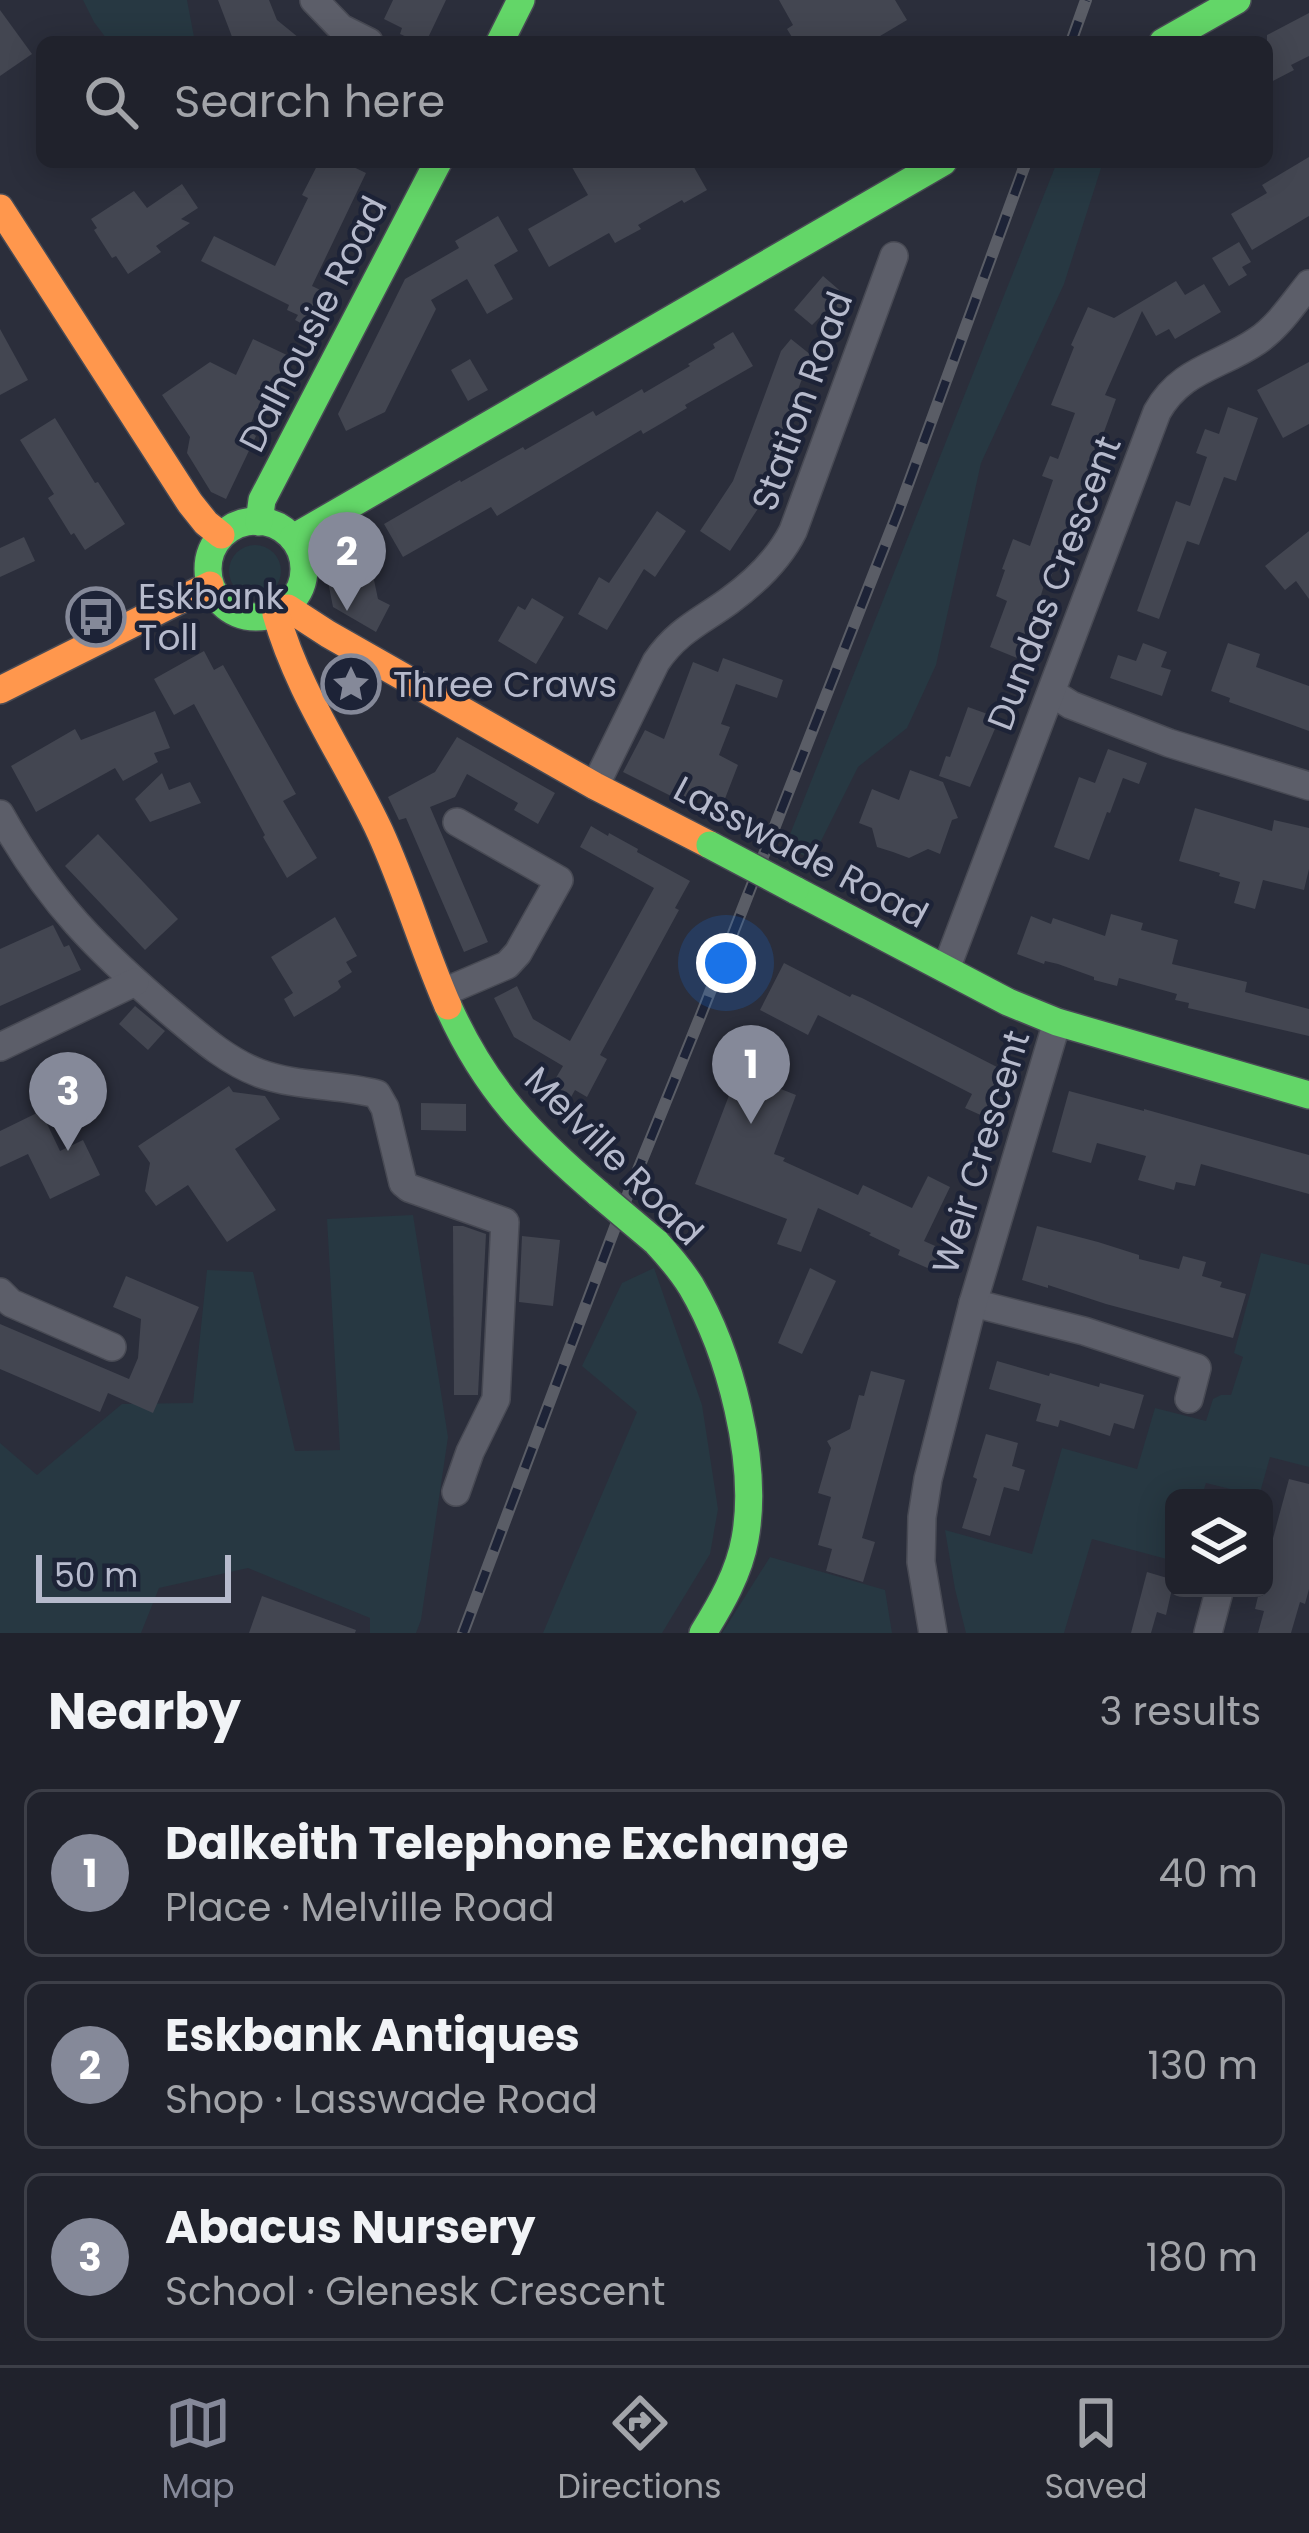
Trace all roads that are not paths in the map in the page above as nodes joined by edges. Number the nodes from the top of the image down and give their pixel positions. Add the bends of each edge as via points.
1 (314, 0) edge
2 (521, 0) edge
3 (1238, 0) edge
4 (357, 36) edge
5 (503, 36) edge
6 (1174, 36) edge
7 (435, 168) edge
8 (933, 168) edge
9 (0, 208) edge
10 (894, 256) dead end
11 (1309, 284) edge
12 (260, 522) junction
13 (221, 535) junction
14 (292, 538) junction
15 (210, 585) junction
16 (282, 611) junction
17 (0, 690) edge
18 (1052, 693) junction
19 (595, 786) junction
20 (1309, 786) edge
21 (0, 814) edge
22 (457, 822) dead end
23 (946, 969) junction
24 (135, 982) junction
25 (443, 992) junction
26 (1058, 1022) junction
27 (0, 1047) edge
28 (1309, 1095) edge
29 (0, 1292) edge
30 (973, 1303) junction
31 (112, 1347) dead end
32 (1189, 1399) dead end
33 (456, 1492) dead end
34 (1218, 1597) edge
35 (703, 1633) edge
36 (933, 1633) edge
37 (1208, 1633) edge

1 - 4 street
2 - 5 main road
3 - 6 main road
7 - 12 main road, Dalhousie Road via 262,500
8 - 14 main road
9 - 13 main road via 190,503
10 - 19 street, Station Road via 783,550 668,644
11 - 18 street, Dundas Crescent via 1259,340 1168,392
12 - 13 main road
12 - 14 main road
13 - 15 main road via 206,565
14 - 16 main road via 304,572
15 - 16 main road via 238,614
15 - 17 main road
16 - 19 main road, Lasswade Road
16 - 25 main road, Melville Road via 281,640 379,830
18 - 20 street via 1169,743
18 - 23 street, Dundas Crescent
19 - 23 main road, Lasswade Road, bridge
21 - 24 street via 51,896
22 - 25 street via 559,880 507,964
23 - 26 main road, Lasswade Road
24 - 27 street
24 - 33 street via 254,1071 377,1094 403,1183 505,1222 496,1399
25 - 35 main road, Melville Road, bridge via 507,1108 656,1242 712,1328 746,1463 746,1534 727,1594
26 - 28 main road, Lasswade Road
26 - 30 street, Weir Crescent
29 - 31 street
30 - 32 street, Weir Crescent via 1197,1368
30 - 36 street, Weir Crescent via 922,1517
34 - 37 street

